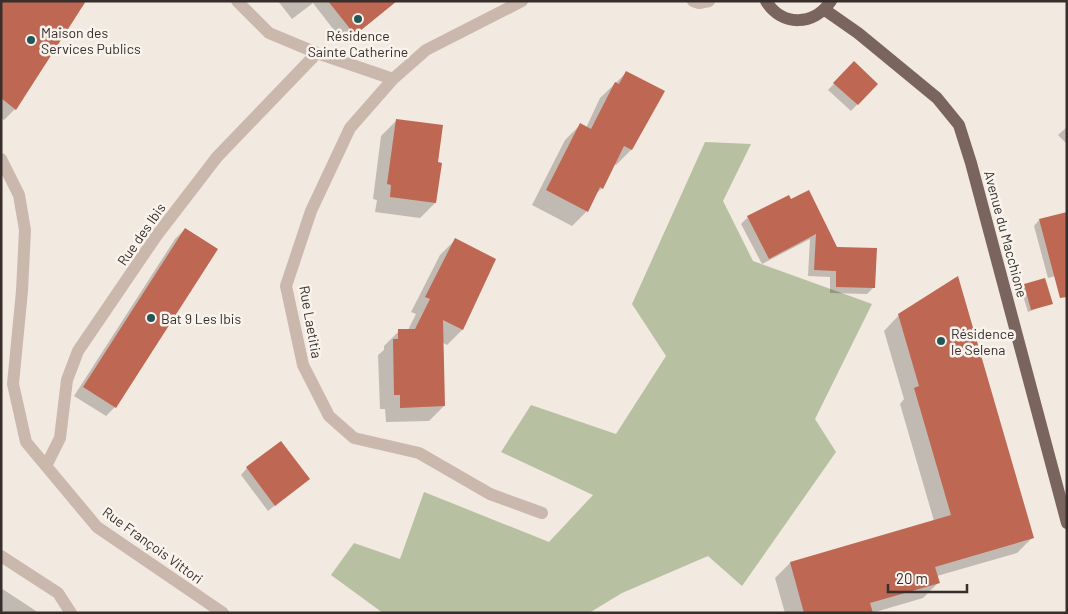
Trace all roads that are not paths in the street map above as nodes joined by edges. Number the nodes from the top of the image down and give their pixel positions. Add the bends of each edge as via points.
1 (237, 1) edge
2 (522, 1) edge
3 (693, 1) edge
4 (709, 1) edge
5 (766, 1) edge
6 (828, 6) edge
7 (317, 53) junction
8 (393, 78) junction
9 (1, 159) edge
10 (46, 466) junction
11 (542, 513) dead end
12 (1067, 523) edge
13 (1, 556) edge
14 (70, 613) edge
15 (223, 613) edge

1 - 7 street via 269,33
2 - 8 street, Rue Laetitia via 426,50
3 - 4 street
5 - 6 main road via 774,12 799,21 813,18
6 - 12 main road, Avenue du Macchione via 937,98 958,125 971,163
7 - 8 street
7 - 10 street, Rue des Ibis via 217,157 157,235 78,351 67,380 60,438
8 - 11 street, Rue Laetitia via 350,128 311,211 286,286 303,366 329,416 354,438 419,453 490,494
9 - 10 street, Rue François Vittori via 19,195 26,230 13,384 26,442
10 - 15 street, Rue François Vittori via 97,527
13 - 14 street via 58,593

